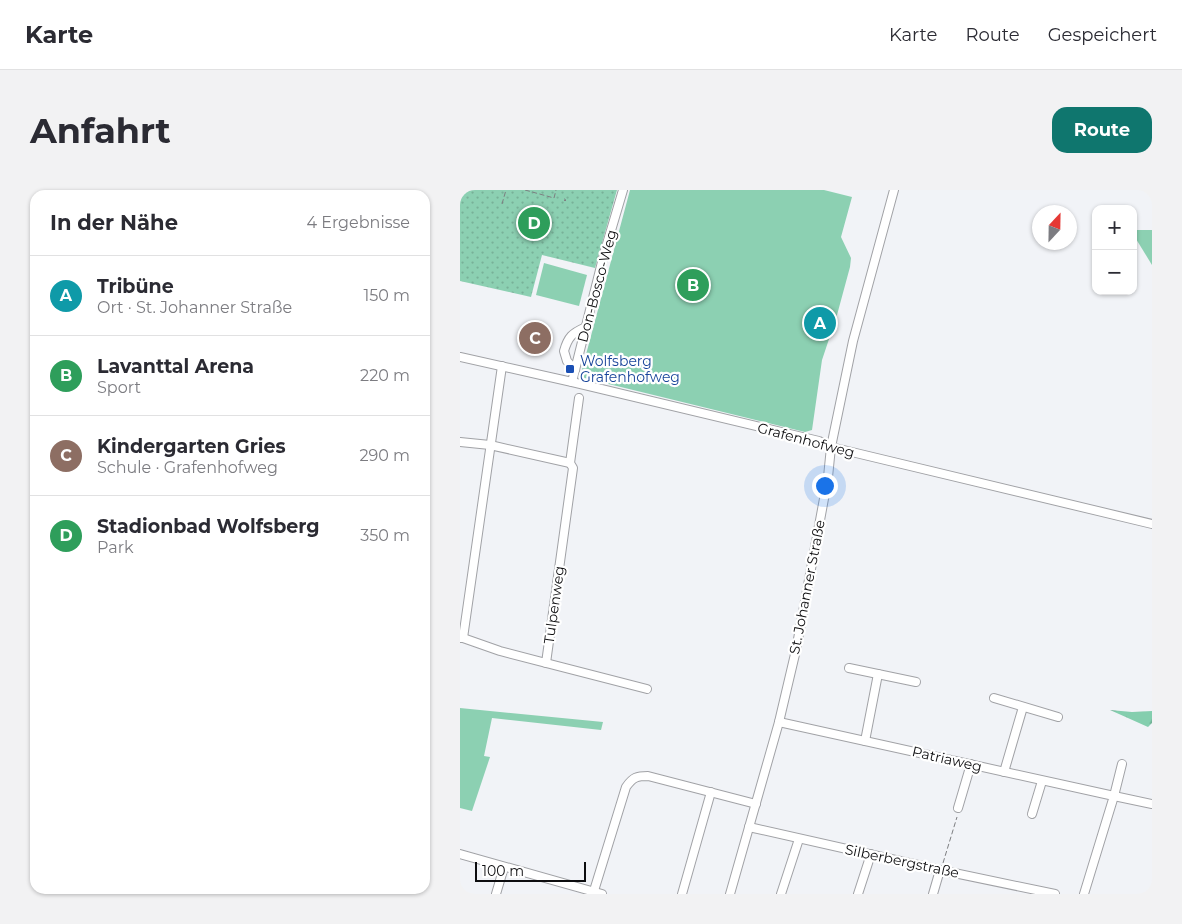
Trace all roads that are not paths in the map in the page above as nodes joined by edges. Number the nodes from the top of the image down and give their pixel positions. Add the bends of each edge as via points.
1 (623, 190) edge
2 (894, 190) edge
3 (586, 327) junction
4 (460, 357) edge
5 (502, 366) junction
6 (575, 370) junction
7 (572, 382) junction
8 (579, 398) dead end
9 (460, 442) edge
10 (490, 445) junction
11 (831, 447) junction
12 (570, 463) junction
13 (1152, 524) edge
14 (462, 638) edge
15 (546, 663) junction
16 (849, 668) dead end
17 (878, 674) junction
18 (916, 682) dead end
19 (647, 689) dead end
20 (994, 698) dead end
21 (1023, 707) junction
22 (1058, 717) dead end
23 (779, 722) junction
24 (865, 741) junction
25 (971, 764) junction
26 (1122, 764) dead end
27 (1004, 772) junction
28 (1042, 780) junction
29 (711, 792) junction
30 (1114, 796) junction
31 (756, 804) junction
32 (1152, 804) edge
33 (958, 808) road end
34 (1032, 814) dead end
35 (749, 827) junction
36 (799, 839) junction
37 (460, 854) edge
38 (871, 854) junction
39 (504, 867) junction
40 (940, 870) junction
41 (1012, 885) junction
42 (596, 893) edge
43 (496, 894) edge
44 (682, 894) edge
45 (730, 894) edge
46 (781, 894) edge
47 (858, 894) edge
48 (933, 894) edge
49 (1009, 894) edge
50 (1055, 894) edge
51 (1084, 894) edge

1 - 3 street, Don-Bosco-Weg
2 - 11 street, St. Johanner Straße via 853,341
3 - 6 street, Don-Bosco-Weg
3 - 6 street via 570,337 564,351
4 - 5 street, Grafenhofweg
5 - 7 street, Grafenhofweg
5 - 10 street, Tulpenweg
6 - 7 street, Don-Bosco-Weg
7 - 11 street, Grafenhofweg via 819,441
8 - 12 street, Tulpenweg
9 - 10 street
10 - 12 street
10 - 14 street, Tulpenweg
11 - 13 street, Grafenhofweg
11 - 23 street, St. Johanner Straße via 796,650
12 - 15 street, Tulpenweg via 573,468
14 - 15 street, Tulpenweg
15 - 19 street
16 - 17 street
17 - 18 street
17 - 24 street
20 - 21 street
21 - 22 street
21 - 27 street
23 - 24 street, Patriaweg
23 - 31 street, St. Johanner Straße
24 - 25 street, Patriaweg
25 - 27 street, Patriaweg
25 - 33 street
26 - 30 street
27 - 28 street, Patriaweg
28 - 30 street, Patriaweg
28 - 34 street
29 - 31 street
29 - 42 street via 648,776 631,779
29 - 44 street
30 - 32 street, Patriaweg
30 - 51 street
31 - 35 street, St. Johanner Straße
35 - 36 street, Silberbergstraße
35 - 45 street, St. Johanner Straße
36 - 38 street, Silberbergstraße
36 - 46 street
37 - 39 street
38 - 40 street, Silberbergstraße
38 - 47 street
39 - 42 street
39 - 43 street
40 - 41 street, Silberbergstraße
40 - 48 street
41 - 49 street
41 - 50 street, Silberbergstraße

